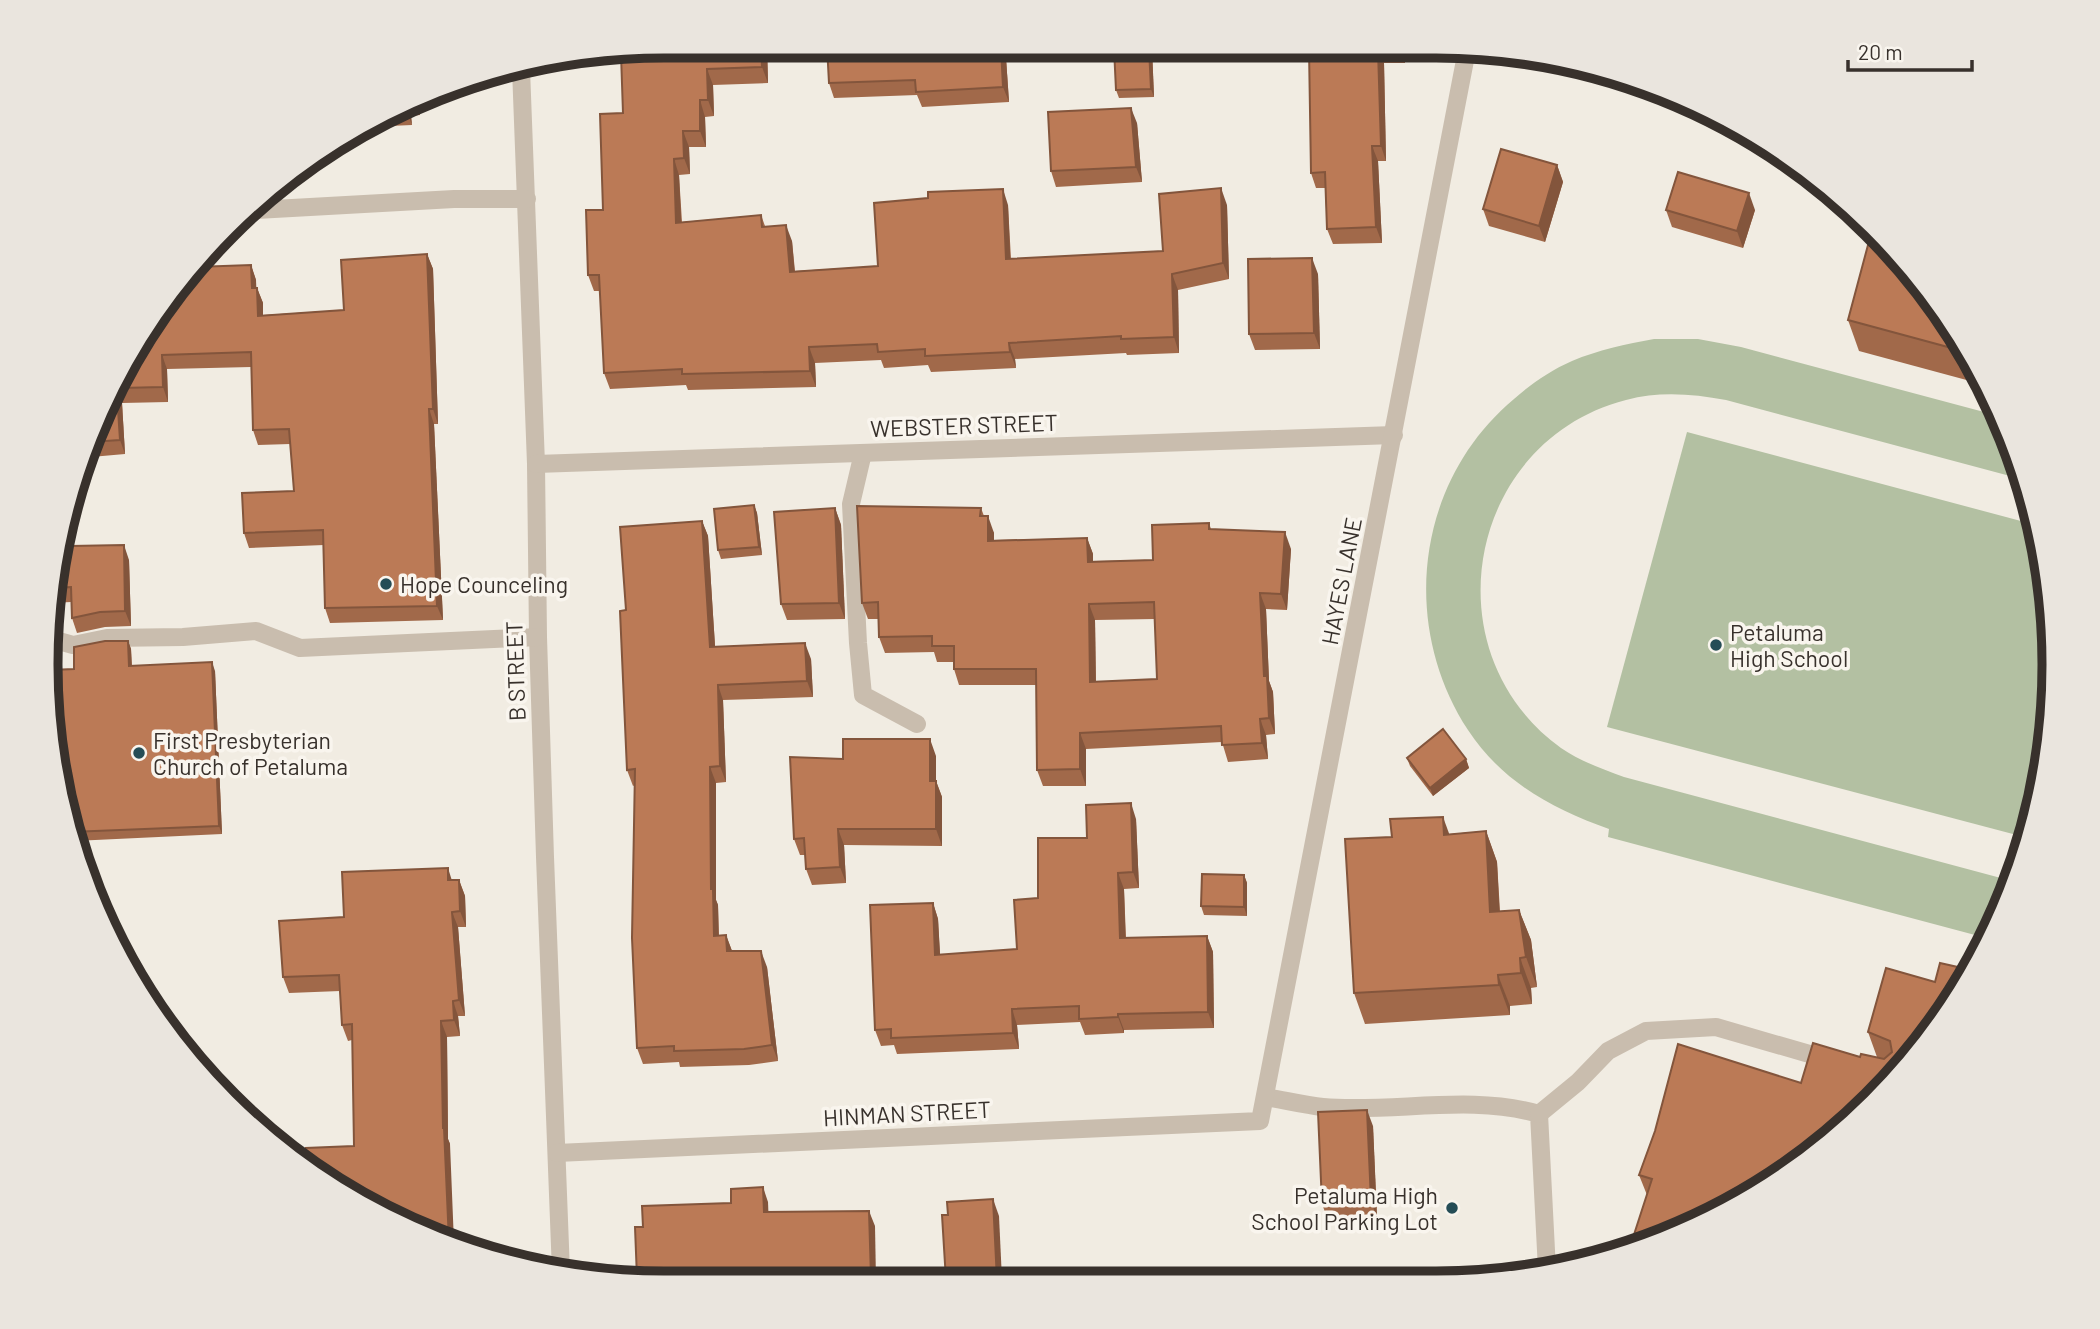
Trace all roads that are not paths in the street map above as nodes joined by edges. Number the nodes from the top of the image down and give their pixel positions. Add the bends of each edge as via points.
1 (1465, 59) edge
2 (521, 75) edge
3 (527, 199) junction
4 (262, 210) edge
5 (1394, 435) junction
6 (863, 453) junction
7 (536, 464) junction
8 (538, 637) junction
9 (59, 641) edge
10 (917, 724) dead end
11 (1842, 1064) edge
12 (1265, 1097) junction
13 (1539, 1115) junction
14 (1260, 1121) joint
15 (557, 1153) junction
16 (1547, 1261) edge
17 (561, 1262) edge

1 - 5 street, HAYES LANE
2 - 3 street, B STREET
3 - 4 street
3 - 7 street, B STREET
5 - 6 street, WEBSTER STREET
5 - 12 street, HAYES LANE
6 - 7 street, WEBSTER STREET
6 - 10 street via 851,504 863,695
7 - 8 street, B STREET
8 - 9 street via 300,648 256,631 107,638 73,645
8 - 15 street, B STREET
11 - 13 street via 1716,1027 1646,1031 1608,1051
12 - 13 street via 1322,1107 1516,1107
12 - 14 street, HAYES LANE
13 - 16 street
14 - 15 street, HINMAN STREET
15 - 17 street, B STREET

